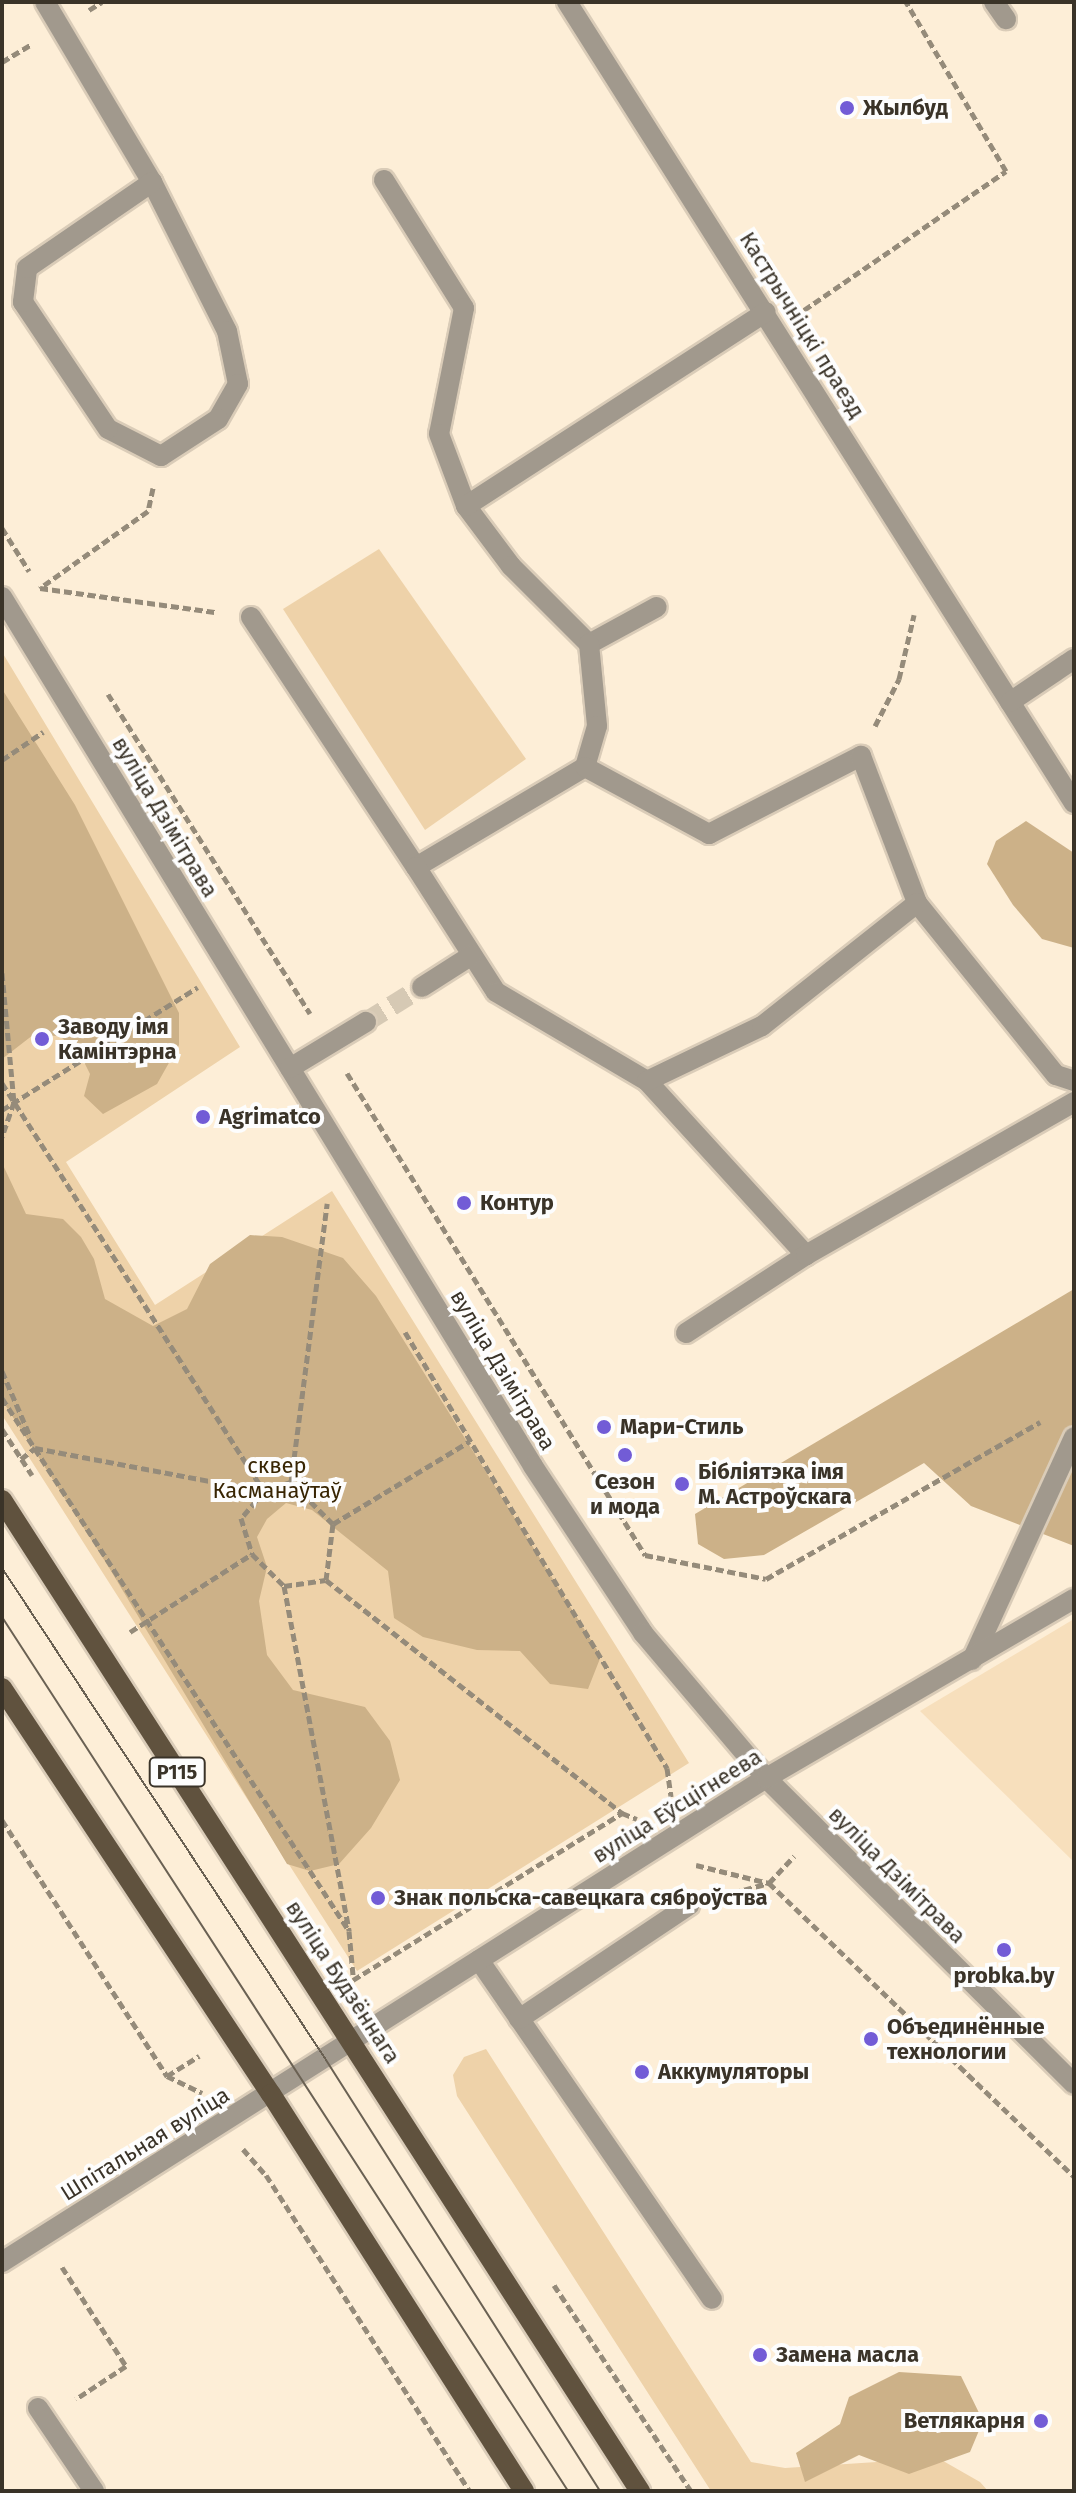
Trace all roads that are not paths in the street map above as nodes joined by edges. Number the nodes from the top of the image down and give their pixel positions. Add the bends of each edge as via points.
1 (45, 2) edge
2 (567, 2) edge
3 (994, 2) edge
4 (1006, 19) dead end
5 (384, 180) dead end
6 (152, 182) junction
7 (772, 320) junction
8 (466, 506) junction
9 (2, 597) edge
10 (657, 607) dead end
11 (251, 617) road end
12 (589, 644) junction
13 (1074, 659) edge
14 (1010, 702) junction
15 (585, 767) junction
16 (1074, 803) edge
17 (416, 867) junction
18 (917, 903) junction
19 (472, 955) junction
20 (422, 987) tunnel mouth
21 (366, 1022) tunnel mouth
22 (290, 1068) junction
23 (647, 1081) junction
24 (1074, 1081) edge
25 (1074, 1102) edge
26 (806, 1255) junction
27 (686, 1333) dead end
28 (1074, 1437) edge
29 (2, 1500) edge
30 (1074, 1599) edge
31 (972, 1660) junction
32 (2, 1688) edge
33 (766, 1778) junction
34 (689, 1905) road end
35 (479, 1960) junction
36 (519, 2019) junction
37 (354, 2042) junction
38 (313, 2067) joint
39 (1074, 2084) edge
40 (271, 2094) junction
41 (2, 2262) edge
42 (712, 2299) dead end
43 (42, 2414) road end
44 (94, 2491) edge
45 (524, 2491) edge
46 (640, 2491) edge

1 - 6 street
2 - 7 street, Кастрычніцкі праезд
3 - 4 street
5 - 8 street via 464,308 439,434
6 - 6 street via 27,268 23,302 108,429 161,456 218,419 238,384 227,331
7 - 8 street
7 - 14 street, Кастрычніцкі праезд
8 - 12 street via 511,566
9 - 22 street, вуліца Дзімітрава
10 - 12 street
11 - 17 street
12 - 15 street via 597,726
13 - 14 street
14 - 16 street, Кастрычніцкі праезд
15 - 17 street
15 - 18 street via 709,834 861,756
17 - 19 street
18 - 23 street via 762,1026
18 - 24 street via 1056,1075
19 - 20 street
19 - 23 street via 496,992
21 - 22 street
22 - 33 street, вуліца Дзімітрава via 533,1466 643,1633
23 - 26 street
25 - 26 street
26 - 27 street
28 - 31 street
29 - 37 main road, вуліца Будзённага / Р115
30 - 31 street, вуліца Еўсцігнеева
31 - 33 street, вуліца Еўсцігнеева
32 - 40 main road
33 - 35 street, вуліца Еўсцігнеева
33 - 39 street, вуліца Дзімітрава
34 - 36 street
35 - 36 street
35 - 37 street, вуліца Еўсцігнеева
36 - 42 street
37 - 38 street, вуліца Еўсцігнеева
37 - 46 main road, вуліца Будзённага / Р115
38 - 40 street, Шпітальная вуліца
40 - 41 street, Шпітальная вуліца
40 - 45 main road
43 - 44 street

